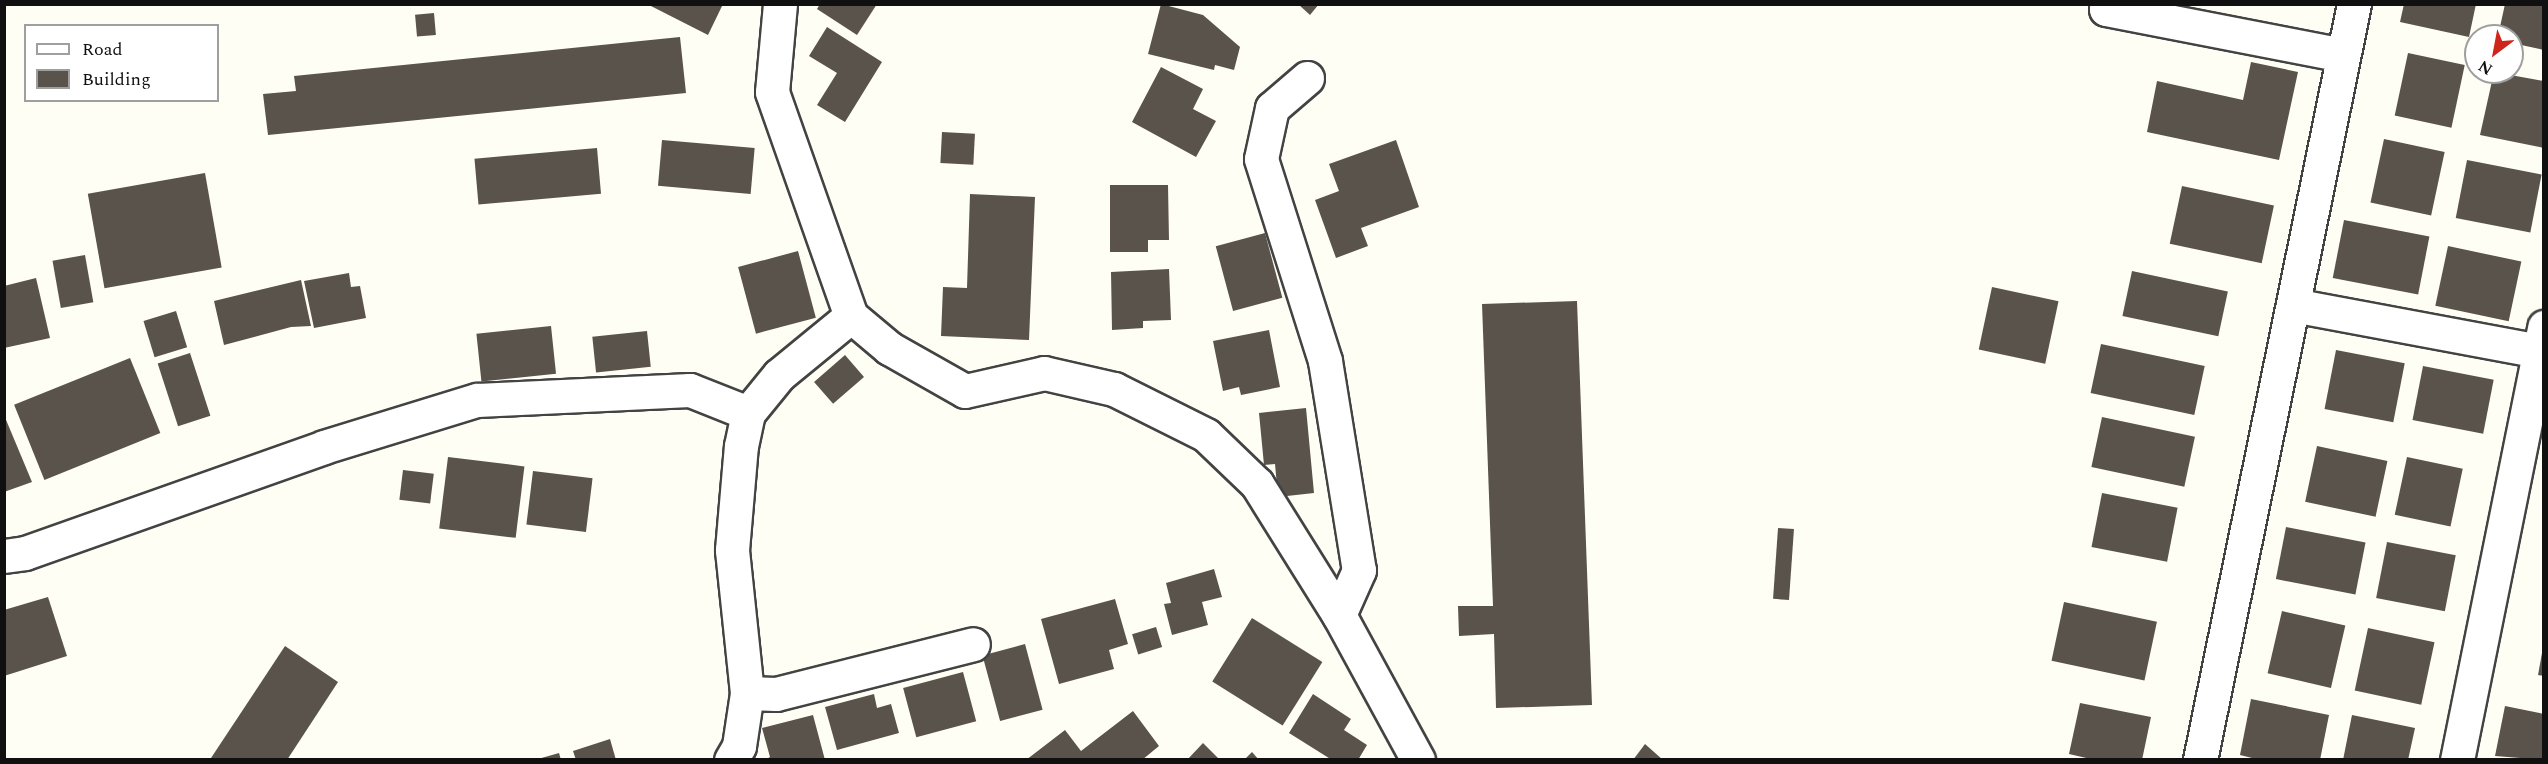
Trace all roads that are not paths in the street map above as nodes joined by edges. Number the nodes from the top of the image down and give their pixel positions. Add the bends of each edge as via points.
1 (780, 4) edge
2 (2107, 4) edge
3 (2354, 4) edge
4 (2342, 55) junction
5 (1307, 78) dead end
6 (2293, 305) junction
7 (851, 316) junction
8 (2541, 339) edge
9 (748, 413) junction
10 (4, 556) edge
11 (1339, 615) junction
12 (973, 644) dead end
13 (747, 693) junction
14 (731, 759) edge
15 (1418, 759) edge
16 (2200, 759) edge
17 (2457, 759) edge

1 - 7 street via 772,92
2 - 4 street via 2106,9
3 - 4 street
4 - 6 street
5 - 11 street via 1272,108 1261,159 1325,361 1359,570
6 - 8 street
6 - 16 street
7 - 9 street via 779,375
7 - 11 street via 889,348 965,391 1044,373 1114,389 1206,435 1257,484
8 - 17 street
9 - 10 street via 690,390 477,400 324,447 25,553
9 - 13 street via 741,446 732,550
11 - 15 street
12 - 13 street via 776,694
13 - 14 street via 739,746

